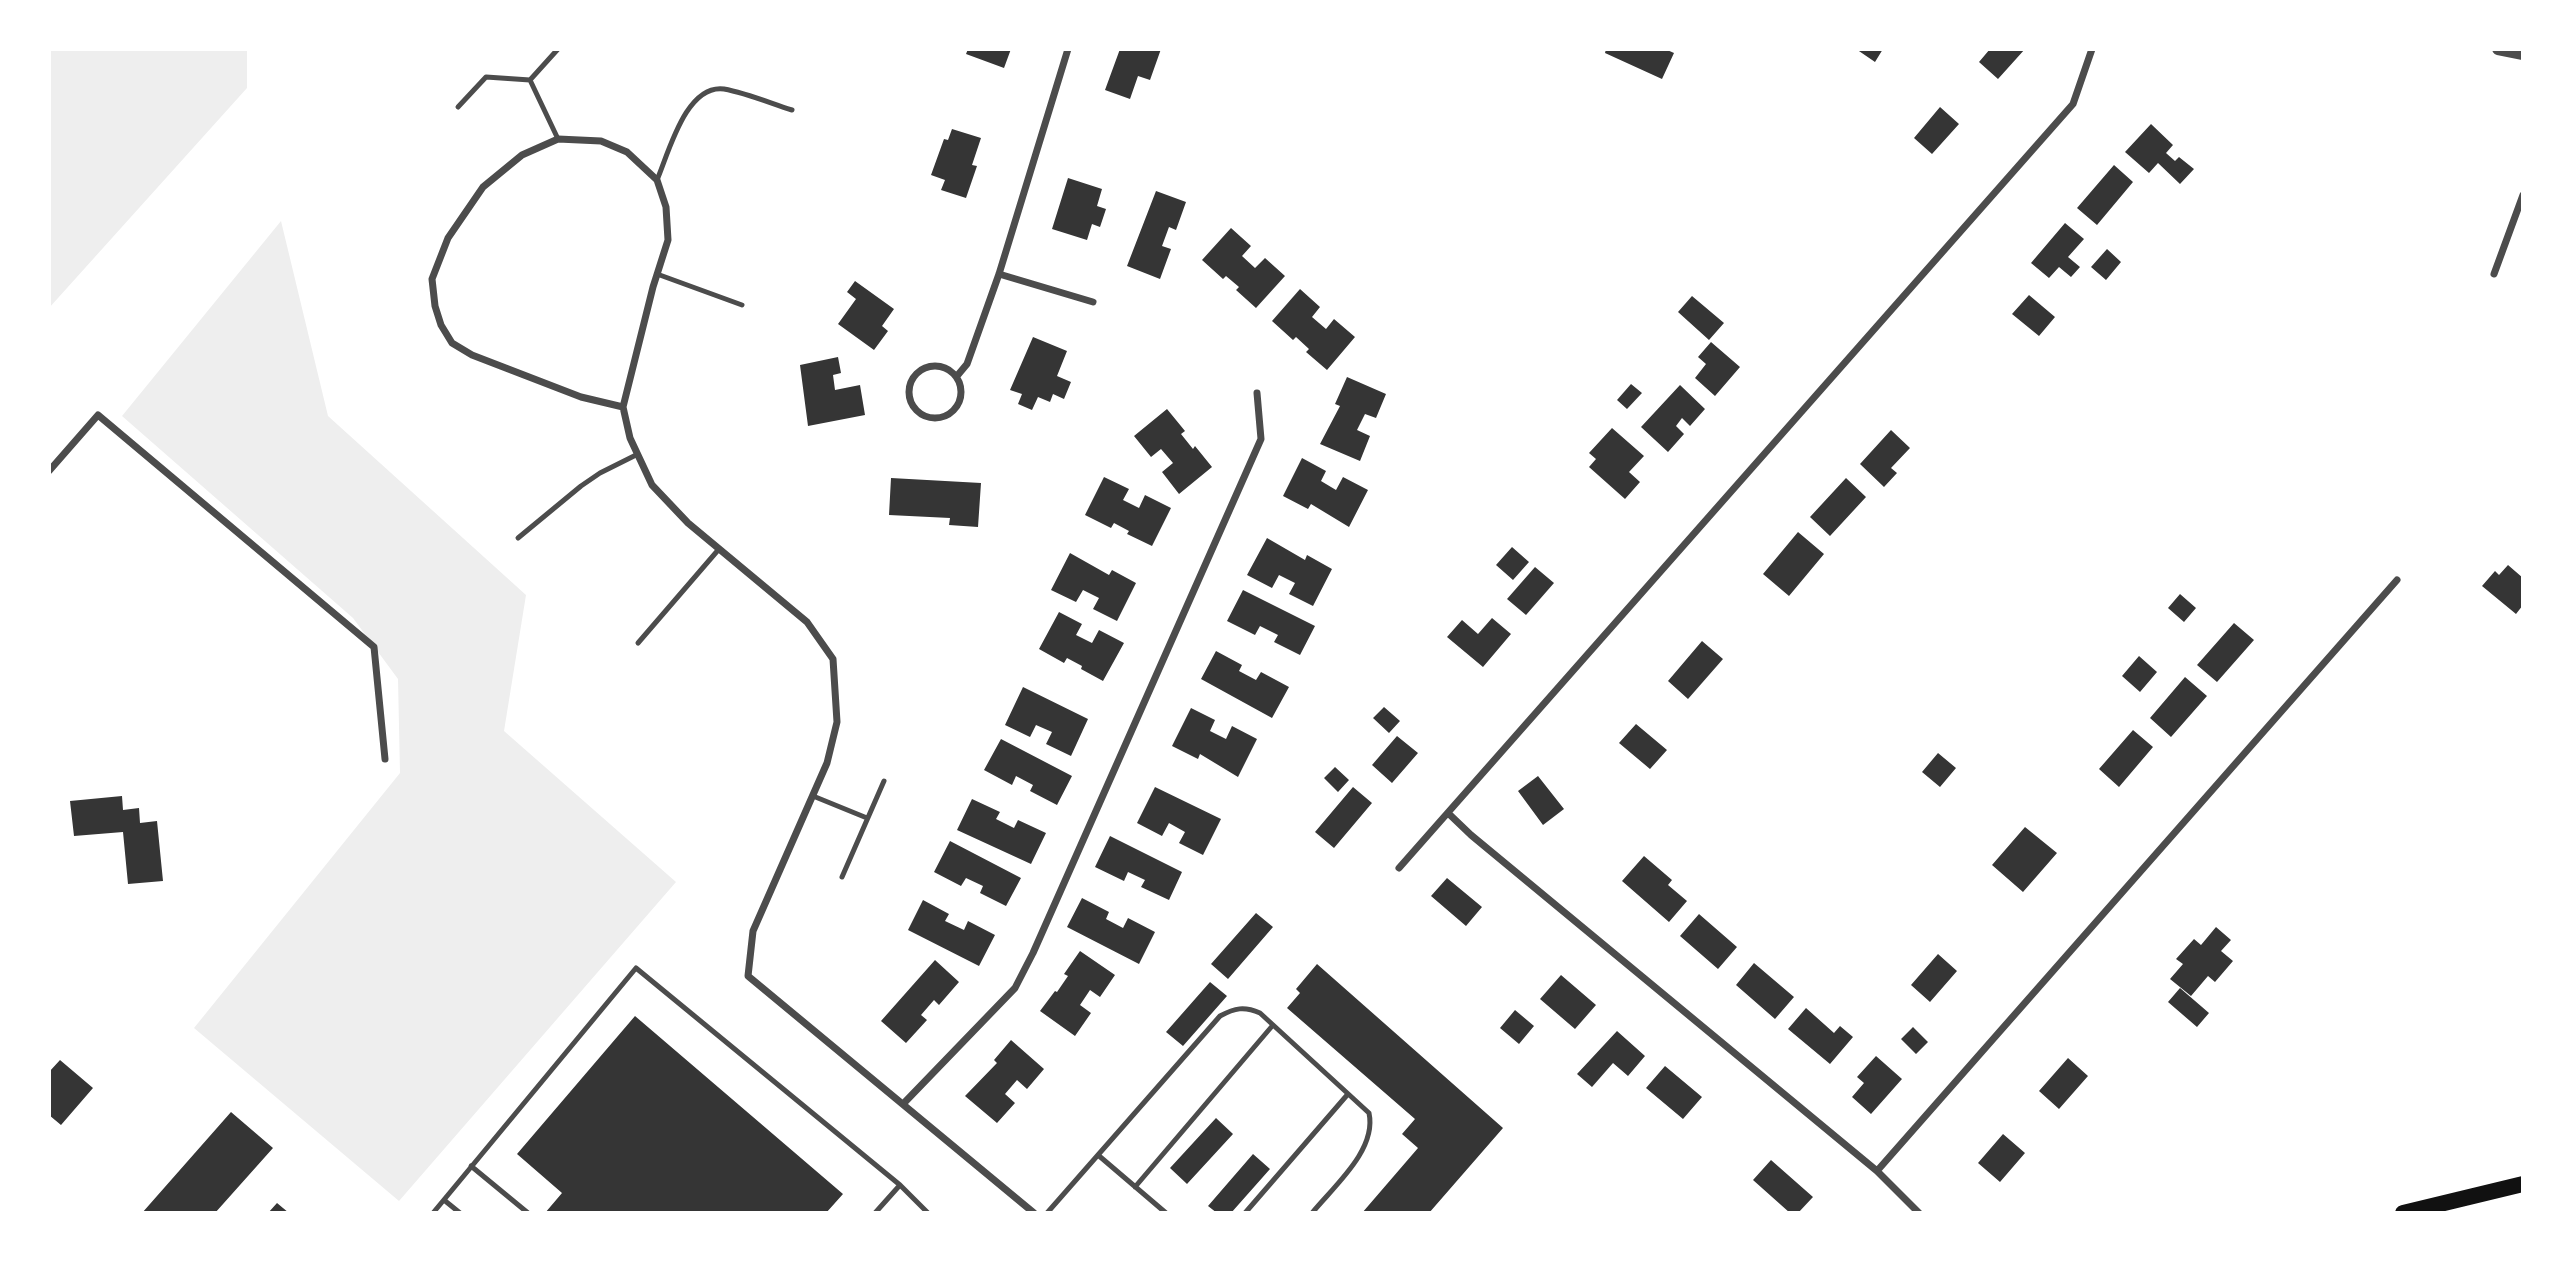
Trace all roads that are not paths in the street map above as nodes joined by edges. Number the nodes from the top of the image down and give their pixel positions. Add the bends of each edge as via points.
1 (558, 49) edge
2 (1068, 49) edge
3 (2092, 49) edge
4 (2498, 49) edge
5 (2523, 54) edge
6 (530, 80) junction
7 (458, 107) dead end
8 (792, 110) dead end
9 (558, 139) junction
10 (657, 180) junction
11 (2523, 195) edge
12 (657, 274) junction
13 (999, 274) junction
14 (2494, 274) dead end
15 (1093, 302) dead end
16 (742, 304) dead end
17 (957, 376) junction
18 (1257, 393) dead end
19 (623, 407) junction
20 (636, 455) junction
21 (49, 471) edge
22 (517, 538) dead end
23 (719, 549) junction
24 (2397, 580) dead end
25 (638, 643) dead end
26 (385, 759) dead end
27 (884, 781) dead end
28 (813, 796) junction
29 (1448, 813) junction
30 (867, 818) junction
31 (1399, 868) dead end
32 (842, 877) dead end
33 (1273, 1026) junction
34 (1348, 1094) junction
35 (904, 1103) junction
36 (1098, 1154) junction
37 (471, 1166) junction
38 (1878, 1171) junction
39 (900, 1185) junction
40 (2523, 1185) edge
41 (1135, 1187) junction
42 (444, 1200) junction
43 (433, 1213) edge
44 (460, 1213) edge
45 (528, 1213) edge
46 (875, 1213) edge
47 (928, 1213) edge
48 (1034, 1213) edge
49 (1047, 1213) edge
50 (1166, 1213) edge
51 (1245, 1213) edge
52 (1312, 1213) edge
53 (1919, 1213) edge
54 (2403, 1213) edge

1 - 6 lane
2 - 13 street
3 - 29 street via 2073,104
4 - 5 street
6 - 7 lane via 486,77
6 - 9 lane
8 - 10 lane via 721,89 701,94 688,107
9 - 10 street via 601,141 627,152
9 - 19 street via 522,155 483,187 448,238 432,279 435,306 452,343 472,355 581,397
10 - 12 street via 666,207 668,240
11 - 14 street
12 - 16 lane
12 - 19 street
13 - 15 street
13 - 17 street via 967,364
17 - 17 street via 939,365 918,372 909,392 917,412 938,419 957,408 961,398
18 - 35 street via 1261,439 1033,953 1014,988
19 - 20 street
20 - 22 lane via 581,486
20 - 23 street via 652,485
21 - 26 street via 98,415 374,647
23 - 25 lane
23 - 28 street via 807,622 833,659 837,722
24 - 38 street
27 - 30 lane
28 - 30 lane
28 - 35 street via 753,931 748,976
29 - 31 street
29 - 38 street
30 - 32 lane
33 - 34 lane
33 - 36 lane via 1248,1008 1220,1017
33 - 41 lane
34 - 51 lane
34 - 52 lane via 1369,1113 1368,1140
35 - 48 street
36 - 41 lane
36 - 49 lane
37 - 39 lane via 636,968
37 - 42 lane
37 - 45 lane
38 - 53 street
39 - 46 lane
39 - 47 lane
40 - 54 highway
41 - 50 lane
42 - 43 lane
42 - 44 lane

